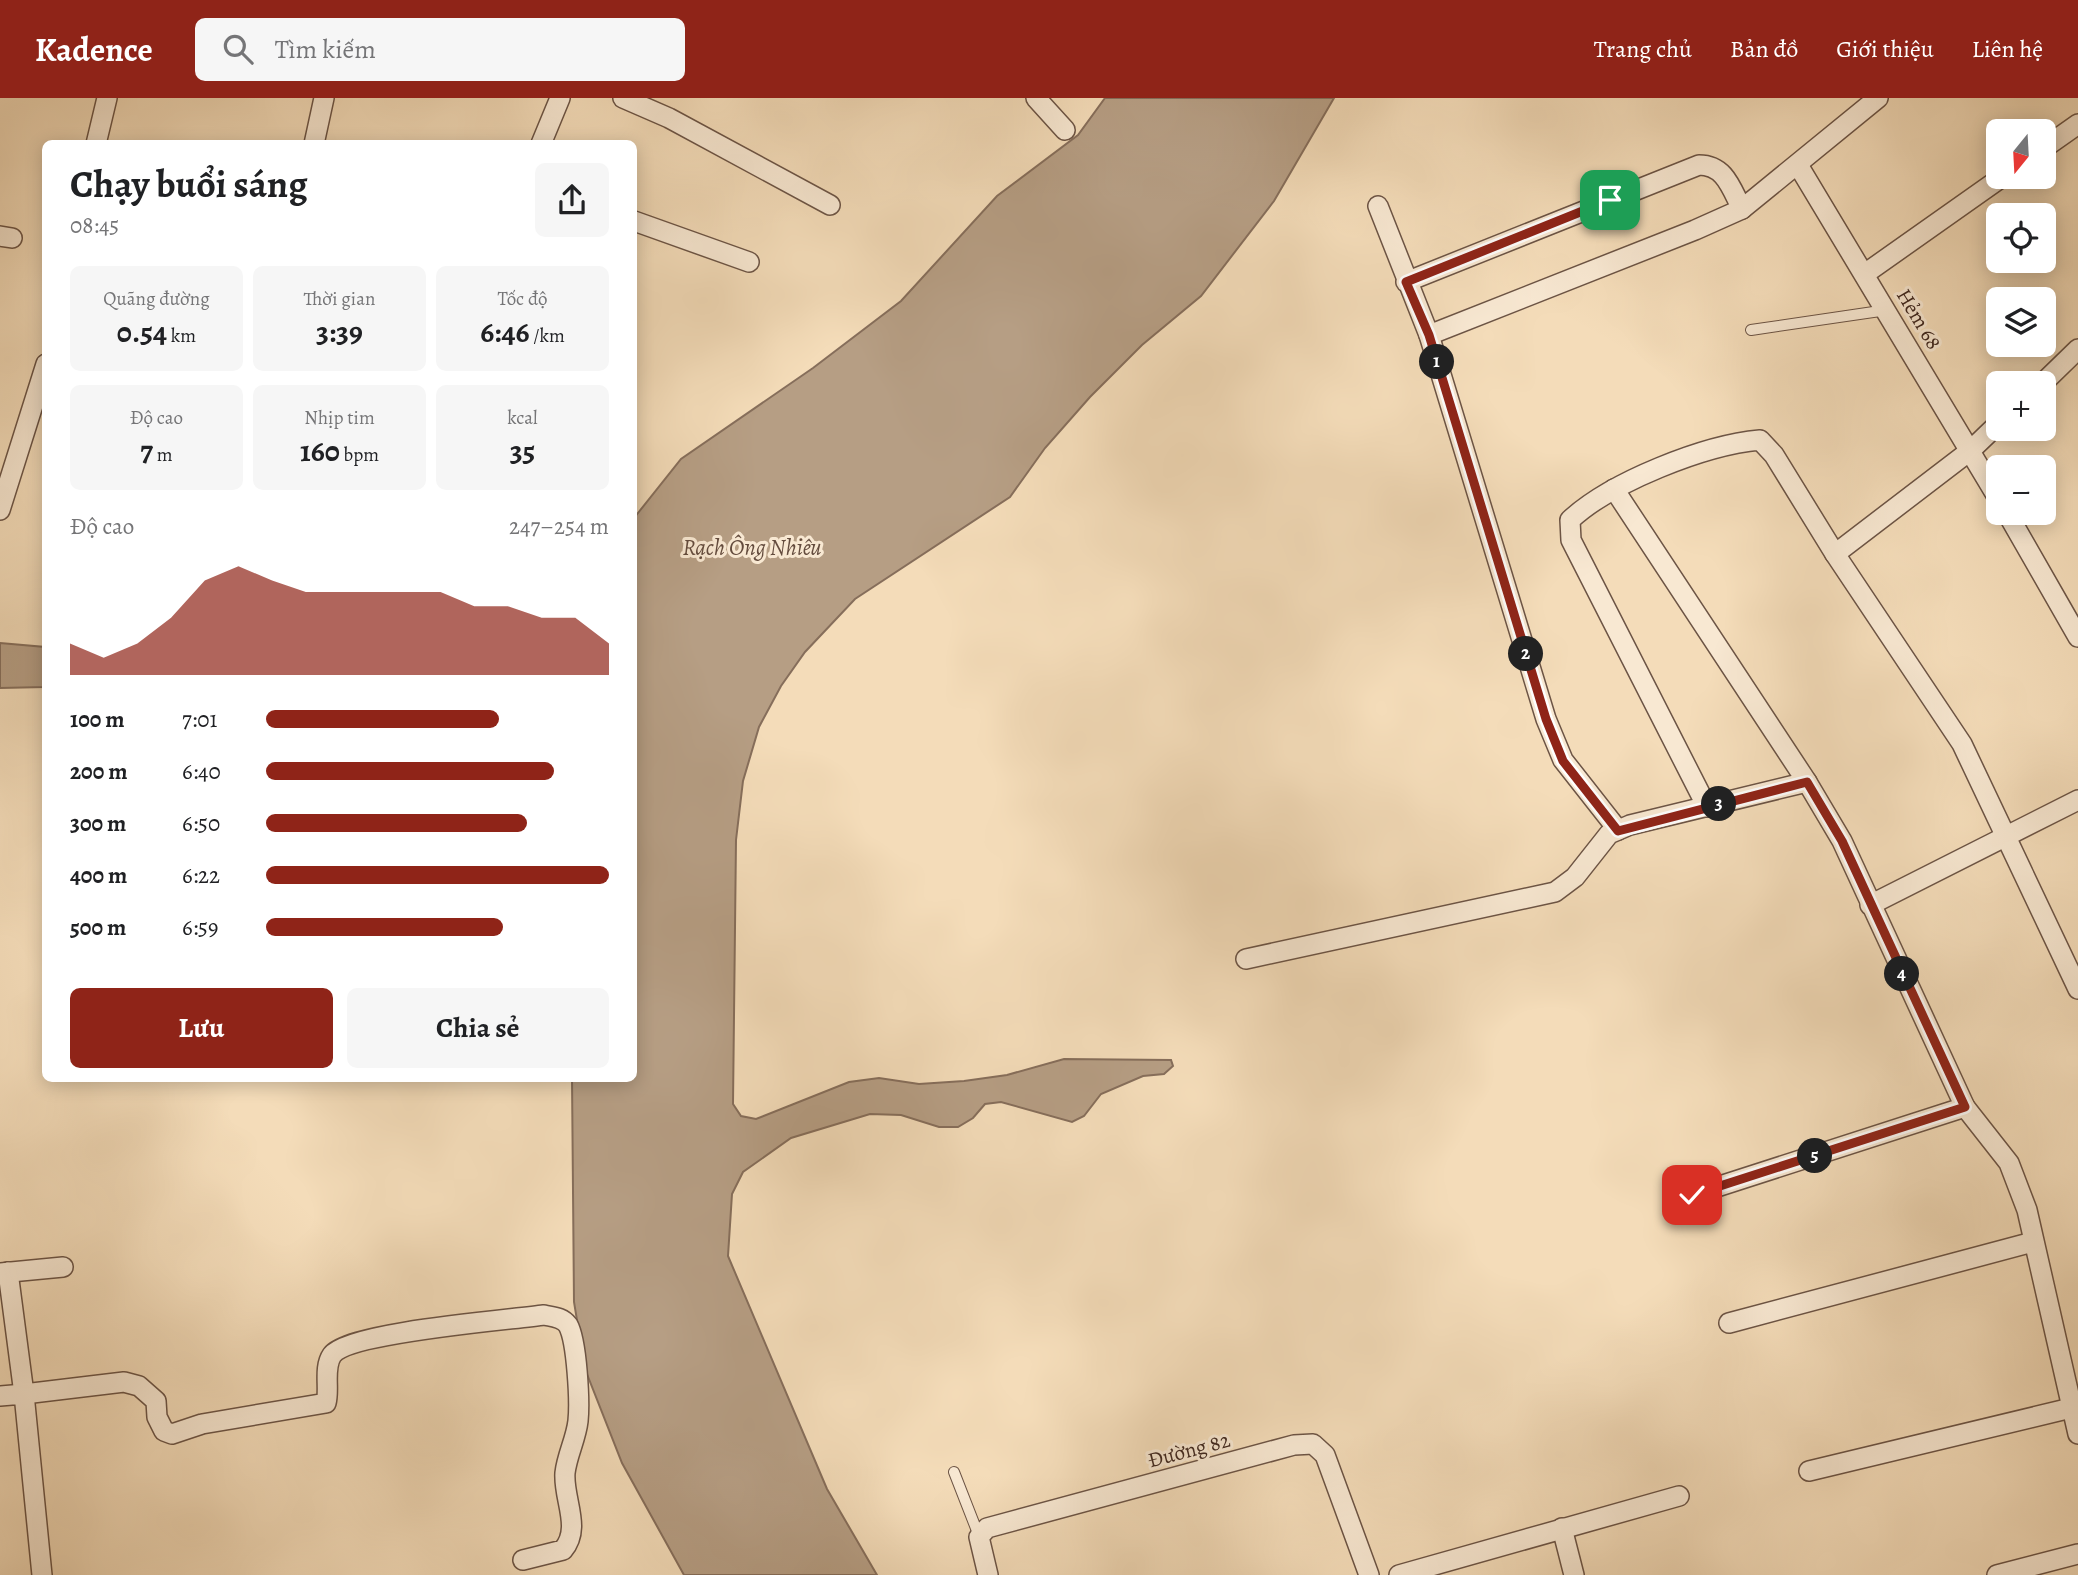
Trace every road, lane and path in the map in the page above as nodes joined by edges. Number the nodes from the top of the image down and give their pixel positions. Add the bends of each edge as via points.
1 (107, 98) edge
2 (324, 98) edge
3 (560, 98) edge
4 (623, 98) edge
5 (1036, 98) edge
6 (1868, 101) edge
7 (2078, 124) edge
8 (1065, 130) dead end
9 (97, 140) edge
10 (315, 140) edge
11 (543, 140) edge
12 (2056, 140) edge
13 (1798, 165) junction
14 (1986, 189) edge
15 (830, 205) dead end
16 (1378, 206) dead end
17 (1742, 209) junction
18 (637, 222) edge
19 (750, 262) dead end
20 (1866, 273) junction
21 (1406, 282) junction
22 (1888, 310) junction
23 (1751, 330) dead end
24 (1429, 335) junction
25 (2078, 349) edge
26 (2055, 371) edge
27 (42, 377) edge
28 (1986, 436) edge
29 (1971, 450) junction
30 (1986, 477) edge
31 (1614, 488) junction
32 (0, 510) edge
33 (2014, 525) edge
34 (1835, 554) junction
35 (2078, 637) edge
36 (1807, 782) junction
37 (2078, 800) edge
38 (1707, 807) junction
39 (1618, 831) junction
40 (2005, 835) junction
41 (1870, 905) junction
42 (1246, 959) dead end
43 (2078, 989) edge
44 (1965, 1107) junction
45 (1692, 1195) dead end
46 (2033, 1242) junction
47 (63, 1267) dead end
48 (4, 1273) edge
49 (1729, 1323) dead end
50 (24, 1394) junction
51 (0, 1396) edge
52 (2071, 1408) junction
53 (2078, 1434) edge
54 (1809, 1471) dead end
55 (954, 1472) dead end
56 (1679, 1496) dead end
57 (1562, 1528) junction
58 (979, 1537) junction
59 (2078, 1554) edge
60 (523, 1560) dead end
61 (42, 1575) edge
62 (988, 1575) edge
63 (1369, 1575) edge
64 (1399, 1575) edge
65 (1574, 1575) edge
66 (1997, 1575) edge

1 - 9 street
2 - 10 street
3 - 11 street
4 - 15 street
5 - 8 street
6 - 13 street
7 - 12 street
13 - 17 street
13 - 20 street, Hẻm 68
14 - 20 street
16 - 21 street
17 - 21 street via 1720,170 1699,165
17 - 24 street
18 - 19 street
20 - 22 street, Hẻm 68
21 - 24 street
22 - 23 lane
22 - 29 street, Hẻm 68
24 - 39 street via 1546,719 1563,761
25 - 26 street
27 - 32 street
28 - 29 street
29 - 30 street, Hẻm 68
29 - 34 street
31 - 34 street via 1715,447 1759,440 1774,455
31 - 36 street
31 - 38 street via 1570,520 1571,540
33 - 35 street
34 - 40 street via 1962,744
36 - 38 street
36 - 41 street via 1842,841
37 - 40 street
38 - 39 street
39 - 42 street via 1609,834 1575,877 1555,892
40 - 41 street
40 - 43 street
41 - 44 street
44 - 45 street
44 - 46 street via 2018,1180
46 - 49 street
46 - 52 street
47 - 48 street
48 - 50 street
50 - 51 street
50 - 60 street via 124,1382 150,1393 160,1425 172,1434 202,1424 326,1403 332,1354 368,1338 544,1315 559,1318 572,1337 578,1405 565,1472 573,1526 563,1550
50 - 61 street
52 - 53 street
52 - 54 street
55 - 58 lane
56 - 57 street
57 - 64 street
57 - 65 street
58 - 62 street
58 - 63 street, Đường 82 via 987,1528 1294,1445 1313,1444 1325,1455
59 - 66 street

